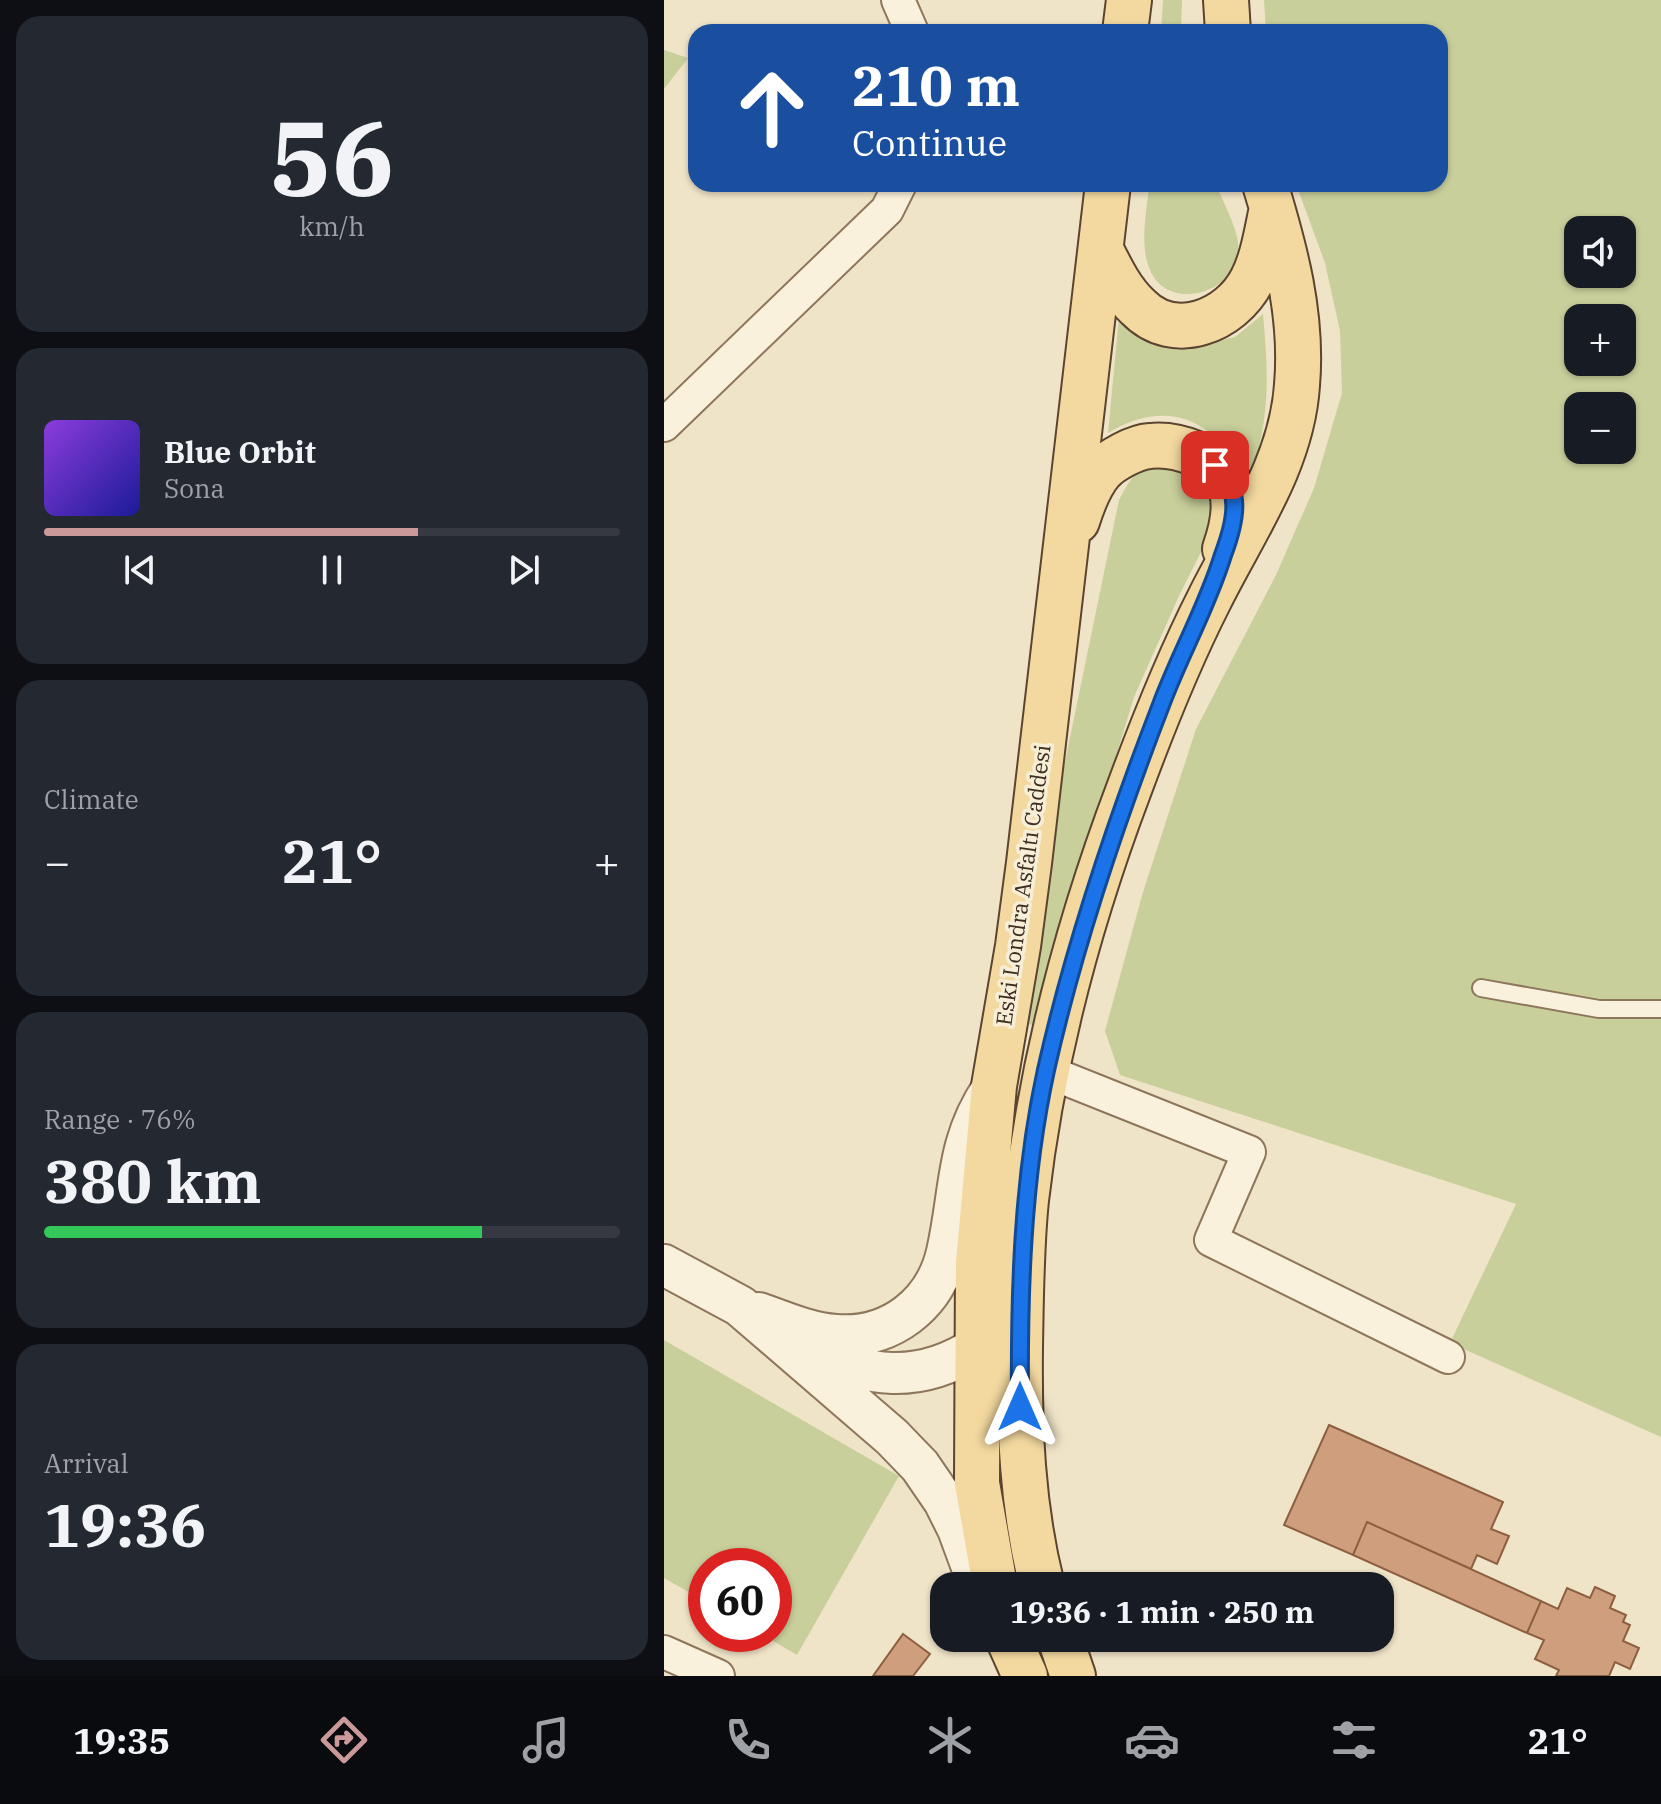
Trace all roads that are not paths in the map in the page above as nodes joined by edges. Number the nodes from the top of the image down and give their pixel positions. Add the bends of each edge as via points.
1 (898, 0) edge
2 (1129, 0) edge
3 (1226, 0) edge
4 (908, 24) edge
5 (1126, 24) edge
6 (1228, 24) edge
7 (896, 192) edge
8 (1107, 192) edge
9 (1269, 196) edge
10 (1101, 250) junction
11 (664, 425) edge
12 (1063, 563) junction
13 (1210, 597) junction
14 (1481, 988) dead end
15 (1661, 1009) edge
16 (1046, 1071) junction
17 (994, 1086) junction
18 (664, 1265) edge
19 (1021, 1310) junction
20 (752, 1317) junction
21 (977, 1347) junction
22 (1448, 1357) dead end
23 (974, 1572) edge
24 (992, 1572) edge
25 (1039, 1572) edge
26 (664, 1652) edge
27 (1014, 1652) edge
28 (1065, 1652) edge
29 (718, 1676) edge
30 (1025, 1676) edge
31 (1073, 1676) edge

1 - 4 street
2 - 5 main road
3 - 6 main road
7 - 11 street via 887,210
8 - 10 main road, Eski Londra Asfaltı Caddesi
9 - 10 main road via 1253,279 1228,310 1212,320 1167,324 1138,308
9 - 13 main road via 1287,259 1299,335 1291,428 1273,479
10 - 12 main road, Eski Londra Asfaltı Caddesi
12 - 13 main road via 1082,505 1102,470 1147,446 1178,448 1215,465 1229,481 1234,503
12 - 17 main road, Eski Londra Asfaltı Caddesi via 1029,863
13 - 16 main road via 1176,665 1127,792 1096,884
14 - 15 lane via 1599,1009
16 - 19 main road via 1026,1203
16 - 22 street via 1249,1152 1211,1240
17 - 20 street via 965,1143 947,1256 929,1294 914,1311 900,1322 860,1335 834,1335
17 - 21 main road, Eski Londra Asfaltı Caddesi via 978,1263
18 - 20 street
19 - 21 main road
19 - 25 main road via 1021,1460
20 - 21 street via 839,1364 869,1373 935,1367
20 - 23 street via 920,1466 944,1501
21 - 24 main road, Eski Londra Asfaltı Caddesi via 977,1483
26 - 29 street
27 - 30 main road
28 - 31 main road

